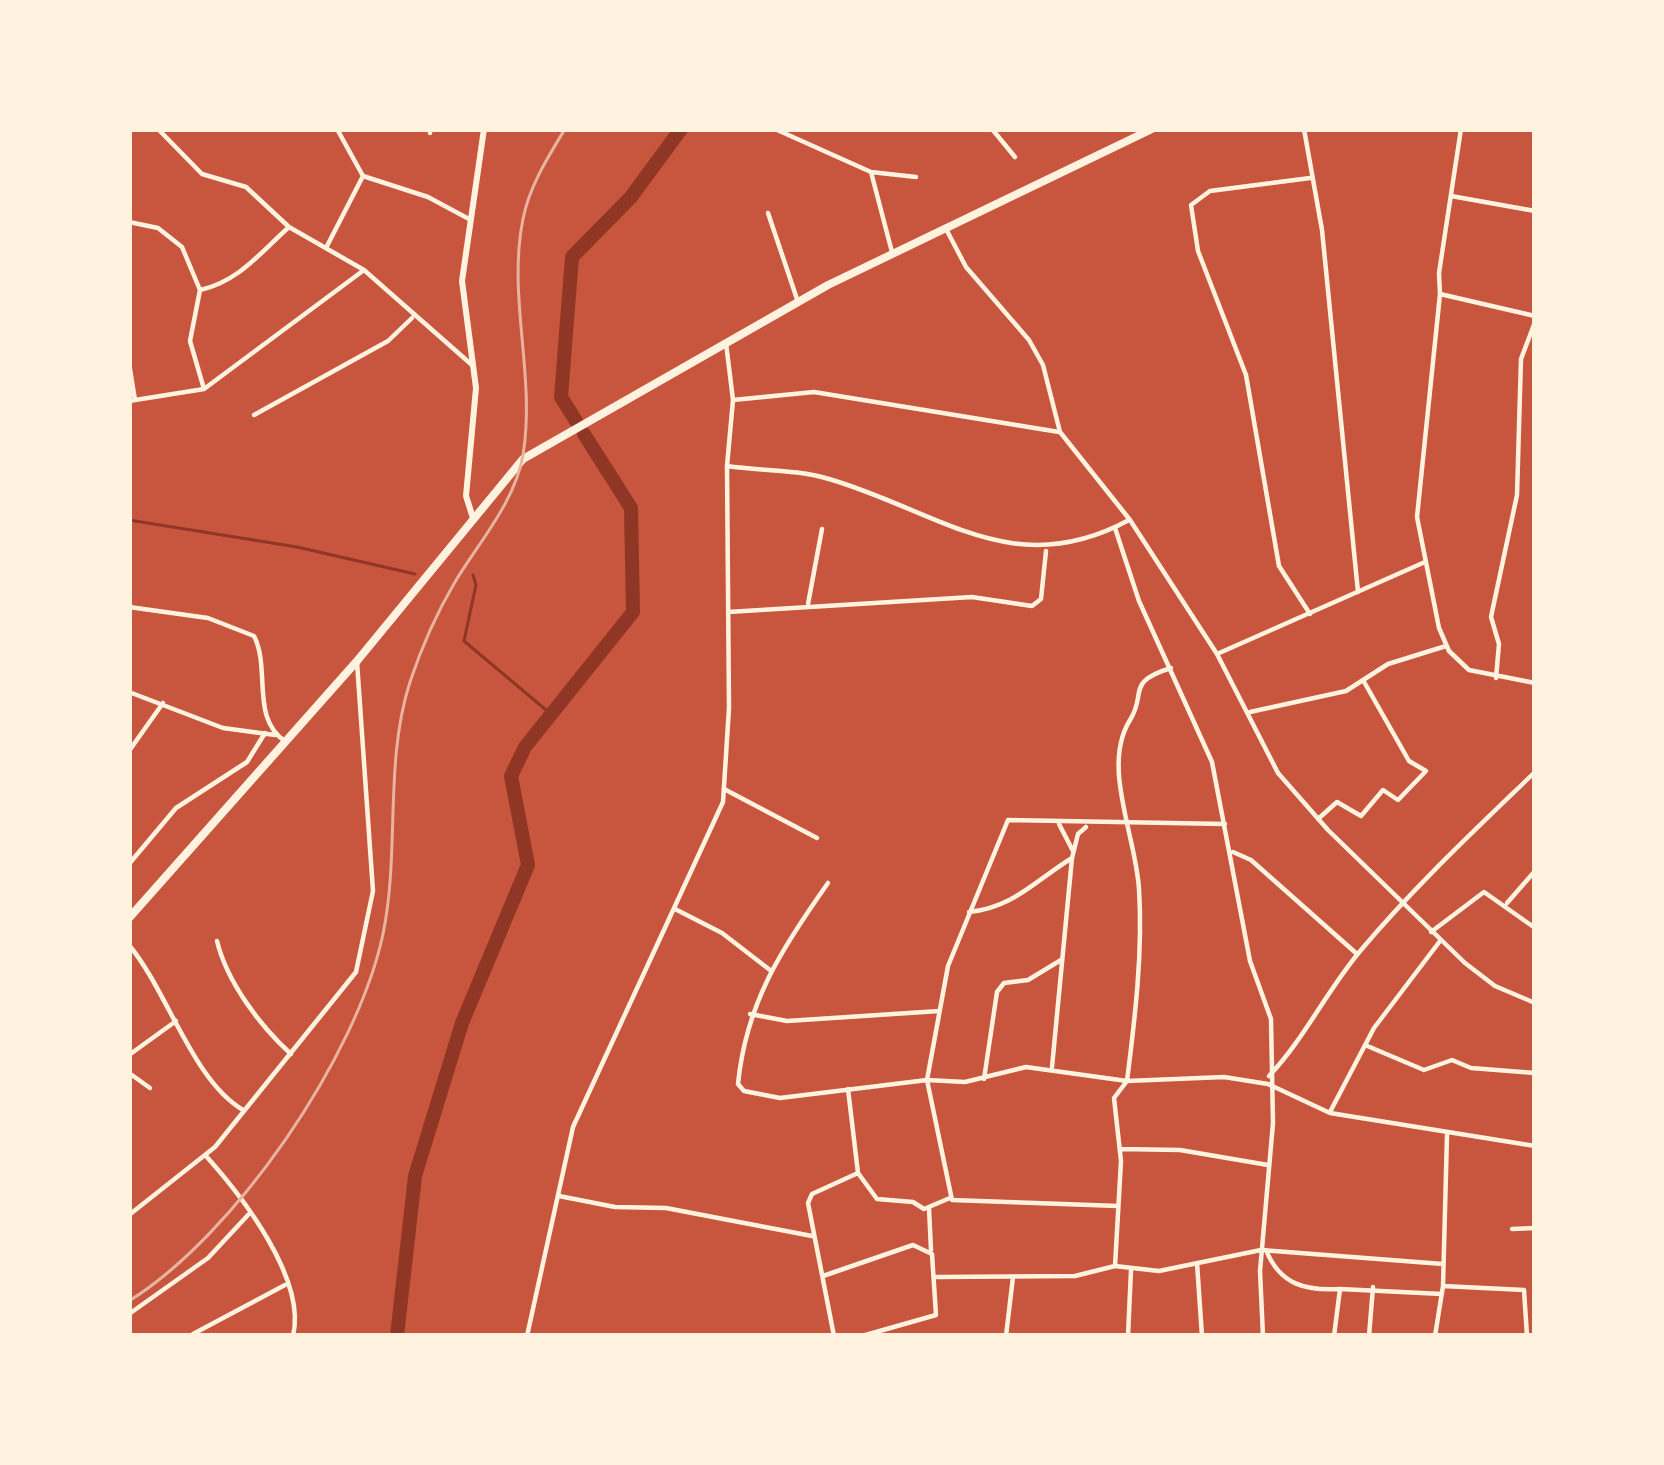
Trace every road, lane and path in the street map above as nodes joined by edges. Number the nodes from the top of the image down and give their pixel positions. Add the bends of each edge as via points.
1 (158, 129) edge
2 (338, 129) edge
3 (484, 129) edge
4 (776, 129) edge
5 (992, 129) edge
6 (1152, 129) edge
7 (1304, 129) edge
8 (1461, 129) edge
9 (1016, 157) dead end
10 (871, 172) junction
11 (363, 176) junction
12 (916, 177) dead end
13 (1310, 178) junction
14 (1451, 196) junction
15 (1535, 211) edge
16 (768, 212) dead end
17 (469, 219) junction
18 (129, 222) edge
19 (290, 226) junction
20 (945, 227) junction
21 (327, 246) junction
22 (892, 252) junction
23 (364, 269) junction
24 (200, 290) junction
25 (1440, 294) junction
26 (798, 302) junction
27 (414, 316) junction
28 (1535, 319) edge
29 (726, 342) junction
30 (129, 363) edge
31 (472, 365) junction
32 (204, 388) junction
33 (132, 400) edge
34 (733, 400) junction
35 (254, 415) dead end
36 (1060, 432) junction
37 (727, 466) junction
38 (472, 518) junction
39 (1130, 520) junction
40 (1115, 528) junction
41 (822, 529) dead end
42 (1046, 549) junction
43 (1425, 562) junction
44 (1358, 592) junction
45 (808, 604) junction
46 (129, 608) edge
47 (728, 612) junction
48 (1310, 614) junction
49 (1446, 646) junction
50 (1217, 654) junction
51 (357, 661) junction
52 (1171, 668) junction
53 (1496, 678) junction
54 (1363, 680) junction
55 (1535, 683) edge
56 (129, 692) edge
57 (163, 703) junction
58 (1250, 712) junction
59 (265, 734) junction
60 (275, 735) junction
61 (286, 742) junction
62 (130, 749) edge
63 (1535, 772) edge
64 (724, 789) junction
65 (1318, 819) junction
66 (1126, 822) junction
67 (1058, 823) junction
68 (1225, 824) junction
69 (1088, 825) junction
70 (817, 838) dead end
71 (1232, 851) junction
72 (1072, 855) junction
73 (129, 864) edge
74 (1535, 871) edge
75 (828, 883) dead end
76 (1507, 903) junction
77 (1401, 904) junction
78 (676, 909) junction
79 (969, 912) junction
80 (129, 918) edge
81 (1535, 928) edge
82 (1431, 932) junction
83 (217, 941) dead end
84 (1440, 941) junction
85 (129, 945) edge
86 (1357, 954) junction
87 (1061, 960) junction
88 (770, 970) junction
89 (1535, 1004) edge
90 (939, 1011) junction
91 (750, 1014) junction
92 (176, 1021) junction
93 (1365, 1045) junction
94 (291, 1054) junction
95 (129, 1055) edge
96 (1052, 1067) junction
97 (129, 1073) edge
98 (1535, 1073) edge
99 (984, 1079) junction
100 (927, 1080) junction
101 (1268, 1080) junction
102 (1127, 1081) junction
103 (151, 1088) dead end
104 (848, 1089) junction
105 (243, 1110) junction
106 (1330, 1113) junction
107 (1447, 1135) junction
108 (1535, 1146) edge
109 (1120, 1149) junction
110 (206, 1156) junction
111 (1270, 1165) junction
112 (857, 1173) junction
113 (556, 1196) junction
114 (950, 1198) junction
115 (1118, 1206) junction
116 (929, 1208) junction
117 (250, 1214) junction
118 (129, 1215) edge
119 (1512, 1228) dead end
120 (1535, 1228) edge
121 (812, 1236) junction
122 (1264, 1250) junction
123 (931, 1252) junction
124 (1197, 1263) junction
125 (1443, 1264) junction
126 (1114, 1266) junction
127 (1132, 1270) junction
128 (822, 1276) junction
129 (937, 1277) junction
130 (1013, 1277) junction
131 (285, 1285) junction
132 (1373, 1287) junction
133 (1340, 1288) junction
134 (1442, 1290) junction
135 (129, 1314) edge
136 (901, 1328) junction
137 (193, 1334) edge
138 (293, 1336) edge
139 (527, 1336) edge
140 (834, 1336) edge
141 (862, 1336) edge
142 (904, 1336) edge
143 (1006, 1336) edge
144 (1128, 1336) edge
145 (1202, 1336) edge
146 (1263, 1336) edge
147 (1334, 1336) edge
148 (1369, 1336) edge
149 (1435, 1336) edge
150 (1527, 1336) edge

1 - 19 street via 202,174 245,187
2 - 11 street
3 - 17 main road
4 - 10 street
5 - 9 street
6 - 20 highway
7 - 13 street
8 - 14 street
10 - 12 street
10 - 22 street
11 - 17 street
11 - 21 street
13 - 44 street
13 - 48 street via 1210,191 1191,205 1198,250 1246,375 1279,566
14 - 15 street
14 - 25 street
16 - 26 street
17 - 31 main road via 462,280
18 - 24 street via 158,227 182,247
19 - 21 street
19 - 24 street via 241,272
20 - 22 highway
20 - 36 street via 966,267 1036,353
21 - 23 street
22 - 26 highway
23 - 27 street
23 - 32 street
24 - 32 street via 190,341
25 - 28 street
25 - 43 street via 1418,489
26 - 29 highway
27 - 31 street
27 - 35 street via 388,341
28 - 53 street via 1521,359 1516,495 1491,617
29 - 34 street
29 - 38 highway via 523,459
30 - 33 street
31 - 38 main road
32 - 33 street
34 - 36 street via 814,392
34 - 37 street
36 - 39 street
37 - 42 street via 826,478 959,529
37 - 47 street
38 - 51 highway
39 - 40 street
39 - 50 street
40 - 42 street
40 - 52 street
41 - 45 street
42 - 45 street via 1041,599 1032,606 972,598
43 - 44 street
43 - 49 street
44 - 48 street
45 - 47 street
46 - 60 street via 208,618 254,636
47 - 64 street
48 - 50 street
49 - 53 street via 1469,670
49 - 54 street via 1402,657
50 - 58 street
51 - 61 highway
51 - 94 street via 370,915 356,972
52 - 66 street via 1150,674 1122,727
52 - 68 street via 1212,762
53 - 55 street
54 - 58 street via 1331,696
54 - 65 street via 1409,761 1426,771 1398,800 1384,790 1361,816 1337,802
56 - 57 street
57 - 59 street via 223,728
57 - 62 street
58 - 65 street via 1278,772
59 - 60 street
59 - 73 street via 247,762 176,808
60 - 61 street
61 - 80 highway
63 - 77 street
64 - 70 street
64 - 78 street
65 - 77 street
66 - 68 street
66 - 69 street
66 - 102 street via 1139,886
67 - 69 street
67 - 72 street
67 - 79 street via 1015,819 1003,826
68 - 71 street
69 - 72 street
71 - 86 street
71 - 101 street via 1250,961 1270,1019
72 - 79 street via 1014,901
72 - 87 street
74 - 76 street
75 - 88 street
76 - 81 street
76 - 82 street via 1481,892
77 - 82 street
77 - 86 street
78 - 88 street
78 - 113 street via 573,1127
79 - 90 street
82 - 84 street
83 - 94 street via 227,970
84 - 89 street via 1495,986
84 - 93 street
85 - 92 street via 158,979
86 - 101 street
87 - 96 street
87 - 99 street via 997,992
88 - 91 street
90 - 91 street via 788,1021
90 - 100 street
91 - 104 street via 738,1084 744,1091 780,1098
92 - 95 street
92 - 105 street via 221,1094
93 - 98 street via 1424,1070 1452,1060
93 - 106 street
94 - 105 street
96 - 99 street
96 - 102 street
97 - 103 street
99 - 100 street
100 - 104 street
100 - 114 street
101 - 102 street
101 - 106 street
101 - 111 street
102 - 109 street via 1114,1098
104 - 112 street
105 - 110 street
106 - 107 street
107 - 108 street
107 - 125 street
109 - 111 street
109 - 115 street
110 - 117 street
110 - 118 street
111 - 122 street
112 - 116 street via 878,1199
112 - 121 street via 809,1197
113 - 121 street
113 - 139 street
114 - 115 street
114 - 116 street
115 - 126 street
116 - 123 street
117 - 131 street
117 - 135 street via 208,1258
119 - 120 street
121 - 128 street
122 - 124 street
122 - 125 street
122 - 133 street via 1295,1286
122 - 146 street
123 - 128 street via 914,1245
123 - 129 street
124 - 127 street
124 - 145 street
125 - 134 street
126 - 127 street
126 - 130 street
127 - 144 street
128 - 140 street
129 - 130 street
129 - 136 street via 936,1315
130 - 143 street
131 - 137 street
131 - 138 street
132 - 133 street
132 - 134 street
132 - 148 street
133 - 147 street
134 - 149 street
134 - 150 street via 1524,1290
136 - 141 street
136 - 142 street

